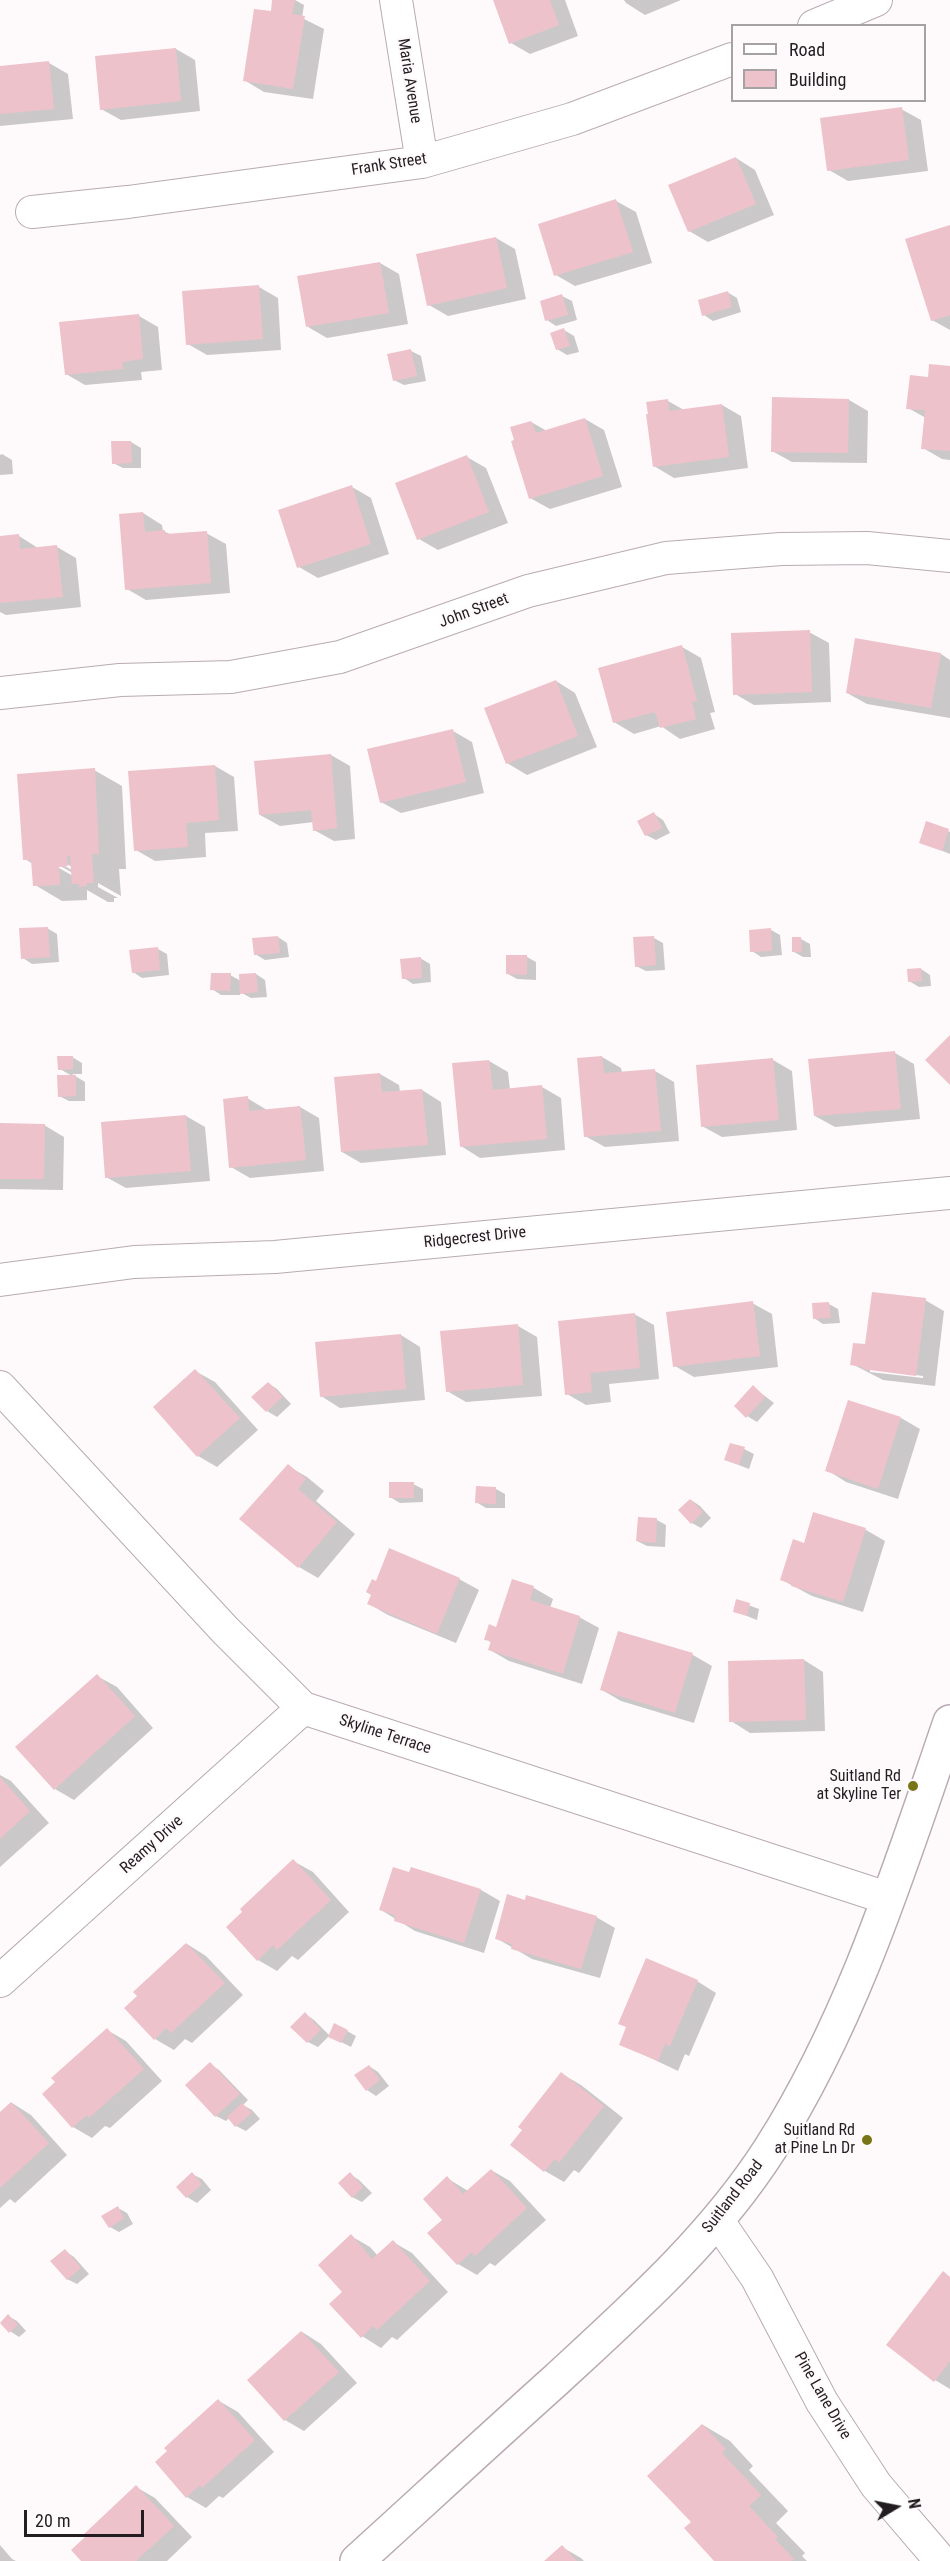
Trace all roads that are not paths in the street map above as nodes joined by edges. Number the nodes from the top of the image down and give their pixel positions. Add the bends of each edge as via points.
1 (396, 0) edge
2 (876, 0) edge
3 (819, 24) edge
4 (731, 59) edge
5 (422, 162) junction
6 (32, 212) dead end
7 (950, 556) edge
8 (0, 693) edge
9 (950, 1193) edge
10 (0, 1280) edge
11 (0, 1387) edge
12 (303, 1708) junction
13 (950, 1722) edge
14 (888, 1898) junction
15 (0, 1981) edge
16 (718, 2221) junction
17 (357, 2561) edge
18 (941, 2561) edge

1 - 5 street, Maria Avenue
2 - 3 street
4 - 5 street, Frank Street via 572,119
5 - 6 street, Frank Street
7 - 8 street, John Street via 867,548 781,549 666,558 528,591 340,657 231,678 120,680
9 - 10 street, Ridgecrest Drive via 275,1257 134,1262
11 - 12 street, Skyline Terrace via 225,1630
12 - 14 street, Skyline Terrace
12 - 15 street, Reamy Drive
13 - 14 main road, Suitland Road
14 - 16 main road, Suitland Road via 810,2081 769,2150
16 - 17 main road, Suitland Road via 634,2308
16 - 18 street, Pine Lane Drive via 757,2278 822,2402 876,2485

